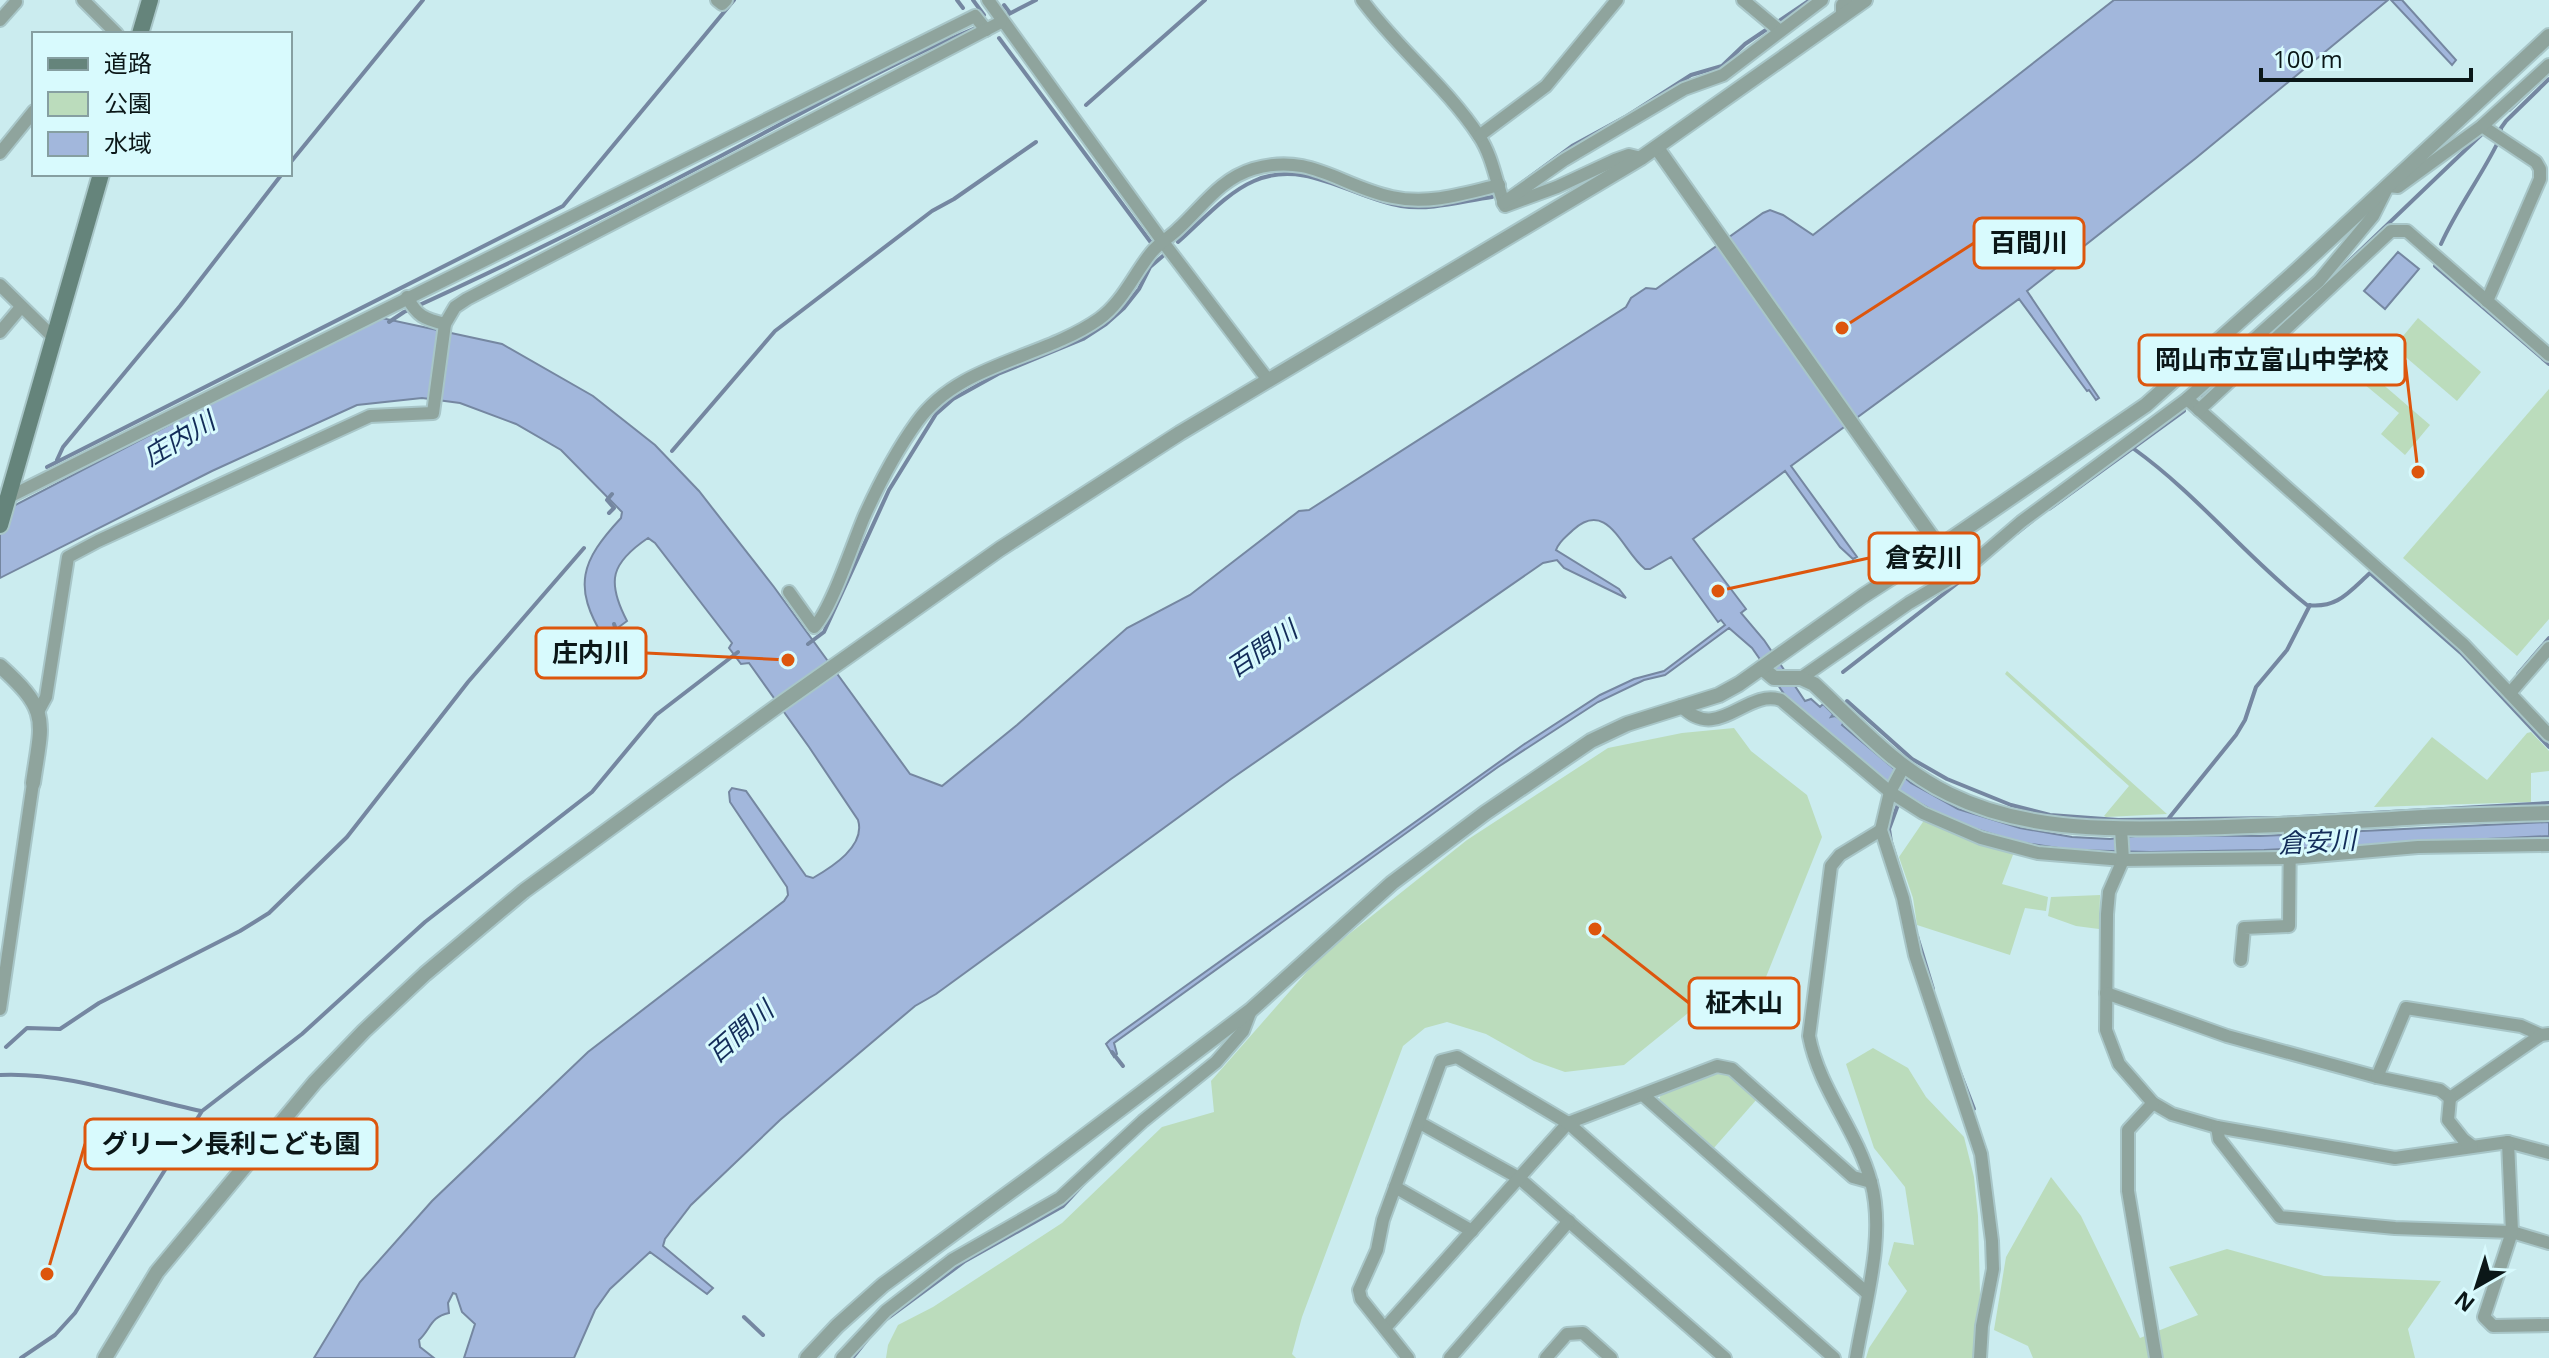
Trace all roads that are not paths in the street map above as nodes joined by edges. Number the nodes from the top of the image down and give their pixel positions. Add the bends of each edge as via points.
1 (83, 0) edge
2 (150, 0) edge
3 (717, 0) edge
4 (726, 0) edge
5 (1362, 0) edge
6 (1617, 0) edge
7 (1743, 0) edge
8 (1822, 0) edge
9 (1847, 0) edge
10 (1865, 0) edge
11 (16, 2) dead end
12 (993, 2) edge
13 (1842, 17) junction
14 (0, 20) edge
15 (1001, 22) junction
16 (1775, 27) junction
17 (986, 30) junction
18 (115, 32) edge
19 (141, 32) edge
20 (2549, 36) edge
21 (2549, 65) edge
22 (32, 113) edge
23 (2482, 126) junction
24 (1479, 136) junction
25 (1657, 148) junction
26 (0, 153) edge
27 (1641, 158) junction
28 (100, 176) edge
29 (1499, 185) junction
30 (2388, 186) junction
31 (1503, 203) junction
32 (1158, 246) junction
33 (0, 285) edge
34 (2324, 286) junction
35 (408, 298) junction
36 (2487, 301) junction
37 (21, 307) junction
38 (445, 327) junction
39 (0, 332) edge
40 (54, 338) junction
41 (2549, 355) edge
42 (1268, 380) junction
43 (2187, 399) junction
44 (2199, 410) junction
45 (5, 500) edge
46 (0, 525) edge
47 (1939, 547) junction
48 (789, 592) dead end
49 (2549, 648) edge
50 (0, 666) edge
51 (1762, 668) junction
52 (1801, 678) junction
53 (2510, 693) junction
54 (1681, 706) junction
55 (39, 710) junction
56 (2549, 735) edge
57 (1904, 766) junction
58 (33, 783) joint
59 (1898, 796) junction
60 (2549, 813) edge
61 (1881, 830) junction
62 (2290, 830) junction
63 (2121, 832) junction
64 (2549, 845) edge
65 (2290, 855) junction
66 (2123, 860) junction
67 (2241, 960) dead end
68 (2106, 993) junction
69 (0, 1009) edge
70 (1251, 1010) junction
71 (2545, 1034) edge
72 (2377, 1077) junction
73 (1643, 1095) junction
74 (2450, 1098) junction
75 (2153, 1103) junction
76 (1420, 1123) junction
77 (1568, 1123) junction
78 (2217, 1127) junction
79 (2508, 1142) junction
80 (2472, 1146) junction
81 (2549, 1153) edge
82 (1519, 1178) junction
83 (1871, 1182) junction
84 (1395, 1187) junction
85 (1569, 1221) junction
86 (1472, 1231) junction
87 (2512, 1232) junction
88 (2549, 1243) edge
89 (1867, 1293) junction
90 (2549, 1325) edge
91 (1385, 1328) junction
92 (105, 1358) edge
93 (807, 1358) edge
94 (842, 1358) edge
95 (1408, 1358) edge
96 (1450, 1358) edge
97 (1546, 1358) edge
98 (1611, 1358) edge
99 (1725, 1358) edge
100 (1834, 1358) edge
101 (1856, 1358) edge
102 (1980, 1358) edge
103 (2156, 1358) edge

1 - 18 street
2 - 19 main road
3 - 4 street
5 - 24 street
6 - 24 street via 1546,86
7 - 16 street
8 - 16 street
9 - 13 street
10 - 13 street
11 - 14 street
12 - 15 street
13 - 25 street
15 - 17 street
15 - 32 street
16 - 31 street via 1723,75 1684,89
17 - 35 street via 975,16
17 - 38 street via 481,291 455,307
20 - 30 street
21 - 23 street
22 - 26 street
23 - 30 street via 2398,187
23 - 36 street via 2540,169
24 - 29 street
25 - 27 street
25 - 47 street
27 - 31 street via 1629,155 1526,199
27 - 42 street
28 - 40 main road
29 - 31 street
29 - 32 street via 1410,200 1371,191 1313,167 1272,165 1227,181
30 - 34 street
30 - 47 street via 2146,405
32 - 42 street
32 - 48 street via 1102,317 964,382 931,404 887,474 814,627
33 - 37 street
34 - 36 street via 2391,231 2407,231
34 - 43 street
34 - 44 street
35 - 38 street via 416,314
35 - 45 street
36 - 41 street
37 - 39 street
37 - 40 street
38 - 55 street via 433,413 370,416 68,557 46,697
40 - 45 main road
42 - 92 street via 1014,540 832,667 524,891 425,974 305,1093 176,1248
43 - 44 street
43 - 52 street via 1965,570
44 - 53 street via 2464,645
45 - 46 main road
47 - 51 street
49 - 53 street
50 - 55 street
51 - 52 street via 1774,678
51 - 54 street via 1719,695
52 - 57 street
53 - 56 street
54 - 59 street via 1691,716 1708,720 1764,698 1781,700
54 - 70 street via 1591,741 1485,813 1392,883
55 - 58 street
57 - 59 street
57 - 63 street via 1948,794 2002,815
58 - 69 street
59 - 61 street
59 - 66 street via 1981,838 2038,853
60 - 62 street via 2395,819
61 - 83 street via 1831,866 1809,1036 1820,1075
61 - 102 street via 1915,955 1981,1154 1993,1269
62 - 63 street
62 - 65 street
63 - 66 street
64 - 65 street
65 - 66 street
65 - 67 street via 2289,926 2244,928
66 - 68 street via 2109,892
68 - 72 street via 2227,1036
68 - 75 street via 2106,1030 2119,1064
70 - 93 street via 883,1285
70 - 94 street via 1243,1031 1216,1062 1060,1198 952,1260 886,1311
71 - 72 street via 2406,1008
71 - 74 street
72 - 74 street via 2440,1090
73 - 77 street
73 - 83 street via 1717,1066 1732,1069 1853,1177
73 - 89 street
74 - 80 street via 2448,1120
75 - 78 street
75 - 103 street via 2128,1130 2128,1191
76 - 77 street via 1441,1061 1457,1057
76 - 82 street
76 - 84 street
77 - 82 street
77 - 100 street
78 - 80 street via 2395,1158
78 - 87 street via 2219,1139 2280,1217
79 - 80 street
79 - 81 street
79 - 87 street
82 - 85 street
82 - 86 street
83 - 89 street via 1877,1236
84 - 86 street
84 - 91 street via 1359,1290
85 - 96 street
85 - 99 street
86 - 91 street
87 - 88 street
87 - 90 street via 2484,1317 2493,1326
89 - 101 street
91 - 95 street
97 - 98 street via 1567,1334 1583,1333

